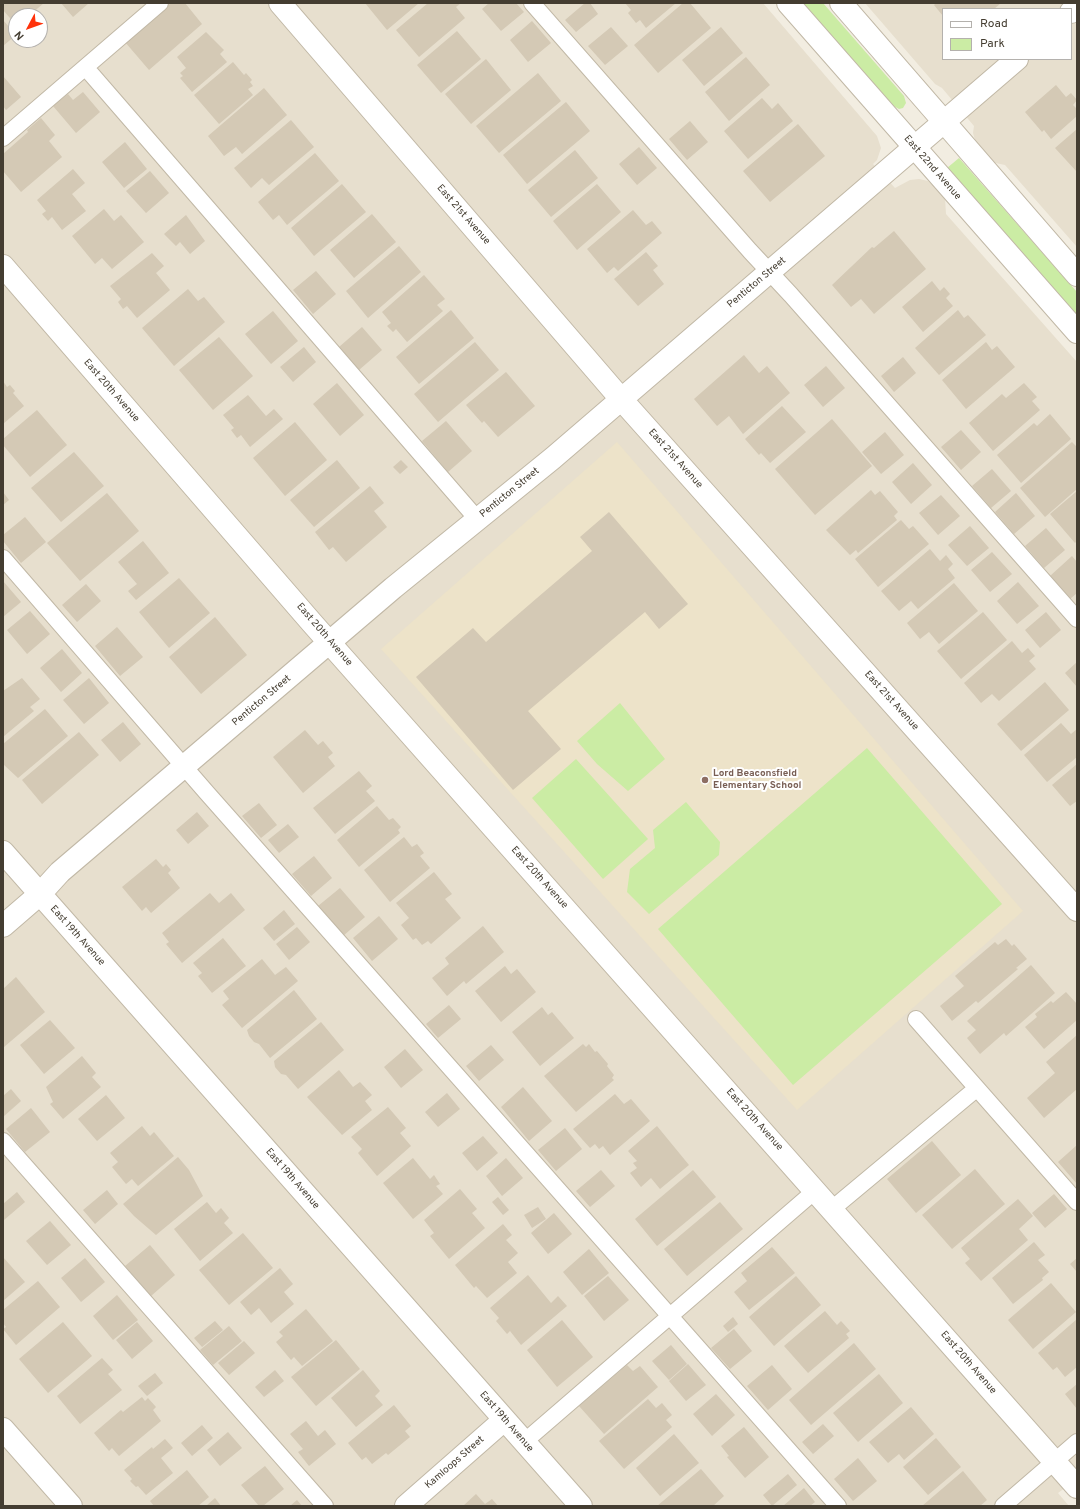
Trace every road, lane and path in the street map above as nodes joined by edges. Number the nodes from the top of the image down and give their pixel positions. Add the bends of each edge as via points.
1 (160, 3) edge
2 (280, 3) edge
3 (532, 3) edge
4 (788, 3) edge
5 (841, 3) edge
6 (1016, 60) edge
7 (86, 68) junction
8 (944, 123) junction
9 (3, 138) edge
10 (915, 148) junction
11 (3, 266) edge
12 (769, 272) junction
13 (1077, 275) edge
14 (1077, 332) edge
15 (621, 399) junction
16 (478, 520) junction
17 (3, 558) edge
18 (1077, 619) edge
19 (330, 643) junction
20 (185, 767) junction
21 (3, 852) edge
22 (40, 894) junction
23 (1077, 910) edge
24 (3, 926) edge
25 (916, 1019) dead end
26 (976, 1089) junction
27 (3, 1141) edge
28 (816, 1190) junction
29 (1077, 1202) edge
30 (832, 1209) junction
31 (670, 1317) junction
32 (504, 1420) junction
33 (3, 1429) edge
34 (524, 1442) junction
35 (1077, 1442) edge
36 (1055, 1461) junction
37 (1077, 1487) edge
38 (71, 1506) edge
39 (325, 1506) edge
40 (406, 1506) edge
41 (581, 1506) edge
42 (838, 1506) edge
43 (1003, 1506) edge

1 - 7 lane
2 - 15 street, East 21st Avenue
3 - 12 lane
4 - 10 street, East 22nd Avenue
5 - 8 street
6 - 8 street, Penticton Street
7 - 9 lane
7 - 16 lane
8 - 10 street, Penticton Street
8 - 13 street
10 - 12 street, Penticton Street
10 - 14 street, East 22nd Avenue
11 - 19 street, East 20th Avenue
12 - 15 street, Penticton Street
12 - 18 lane
15 - 16 street, Penticton Street
15 - 23 street, East 21st Avenue
16 - 19 street, Penticton Street via 393,588
17 - 20 lane
19 - 20 street, Penticton Street
19 - 28 street, East 20th Avenue
20 - 22 street, Penticton Street via 60,872
20 - 31 lane
21 - 22 street, East 19th Avenue
22 - 24 street, Penticton Street
22 - 32 street, East 19th Avenue
25 - 26 lane
26 - 29 lane
26 - 30 lane
27 - 39 lane
28 - 30 street, East 20th Avenue
28 - 31 lane
30 - 36 street, East 20th Avenue
31 - 34 lane
31 - 42 lane
32 - 34 street, East 19th Avenue
32 - 40 street, Kamloops Street
33 - 38 street
34 - 41 street, East 19th Avenue
35 - 36 lane
36 - 37 street, East 20th Avenue
36 - 43 lane

